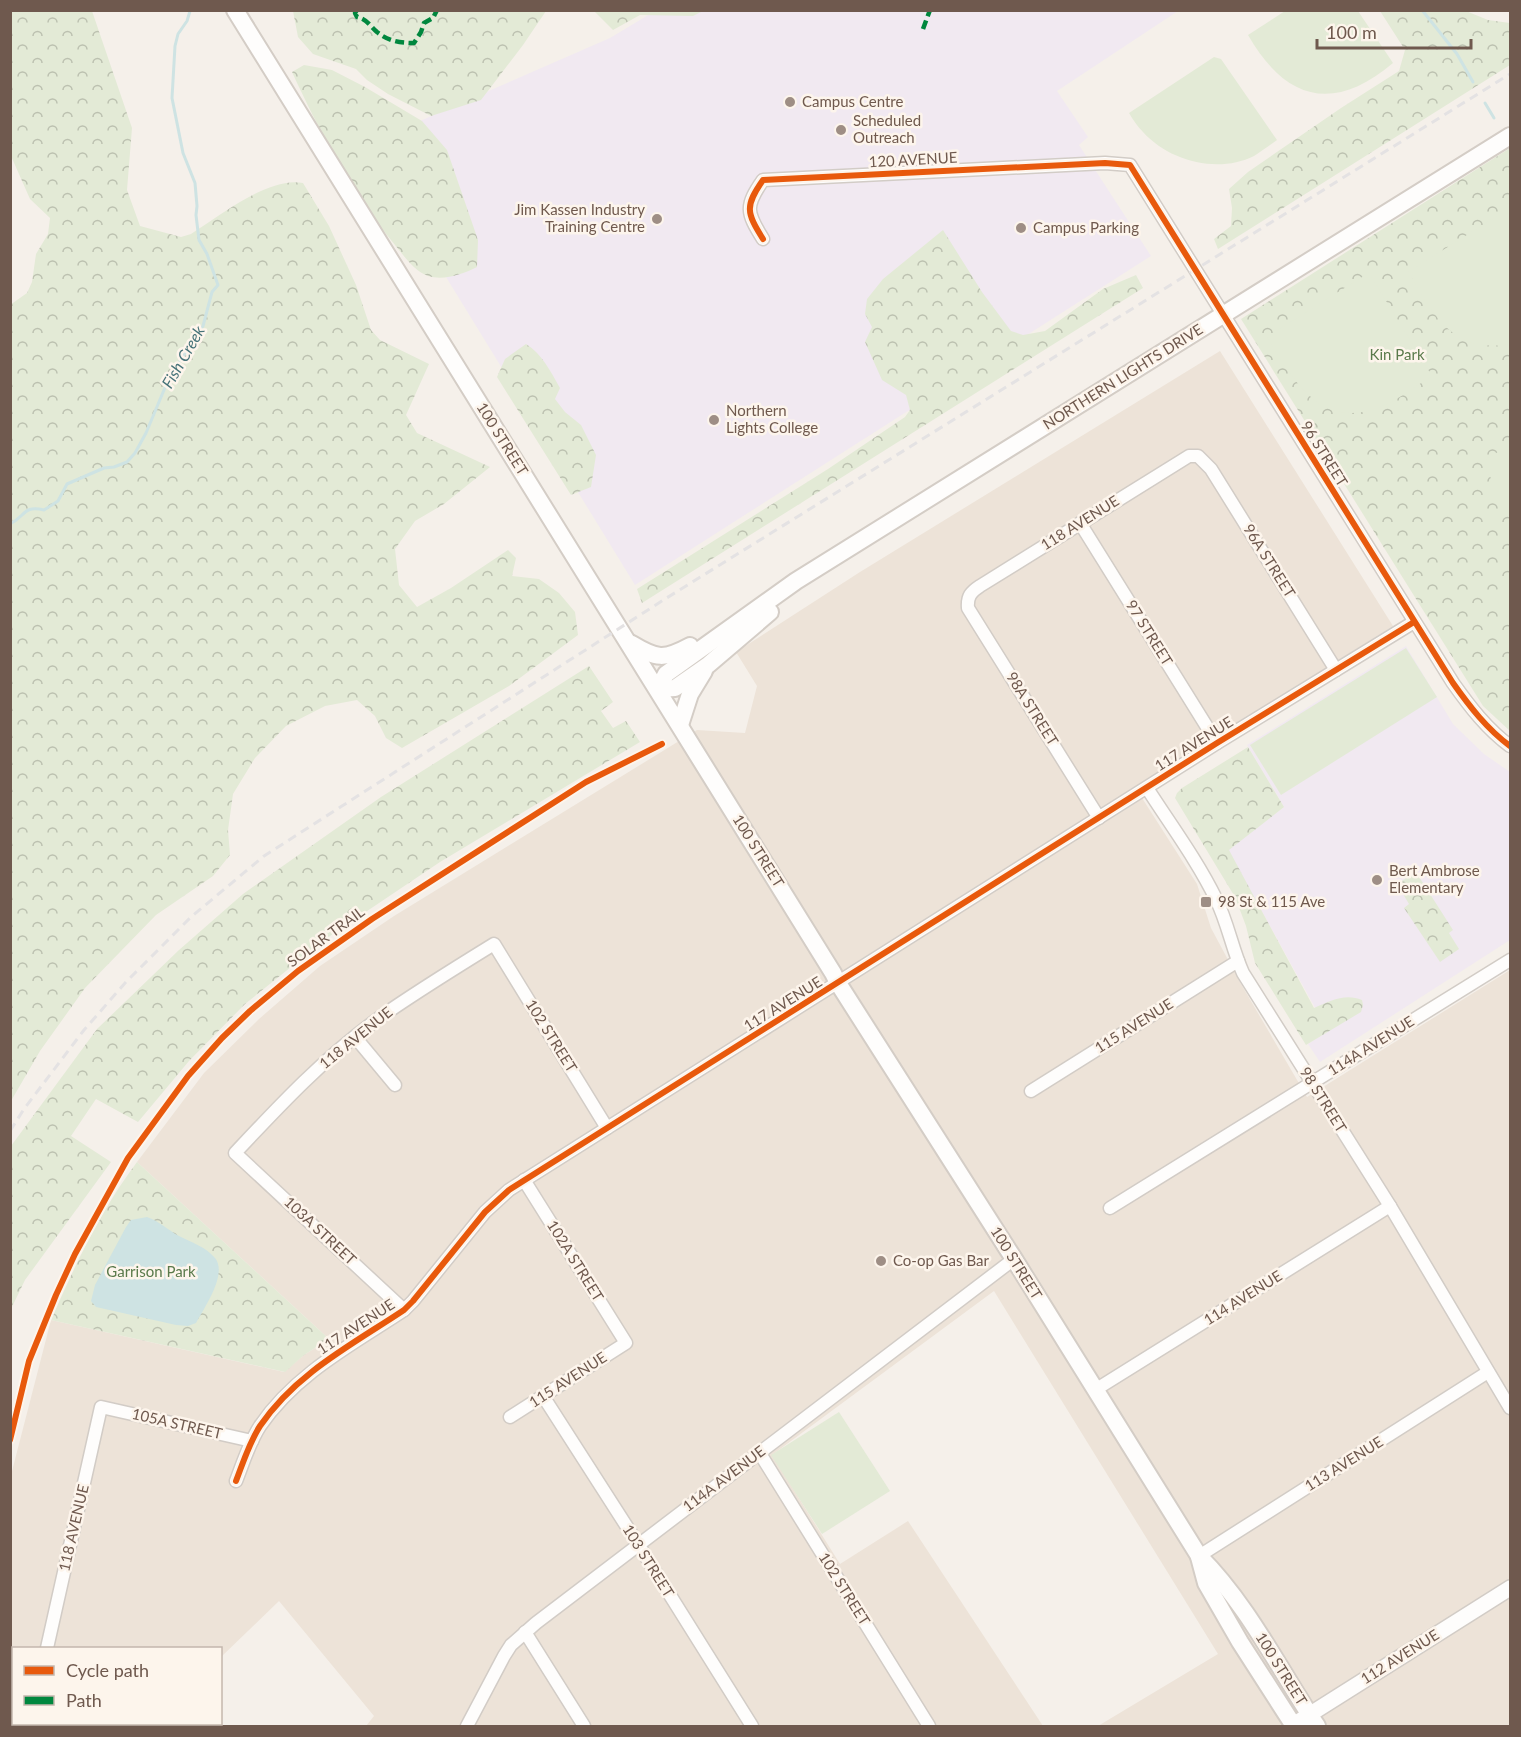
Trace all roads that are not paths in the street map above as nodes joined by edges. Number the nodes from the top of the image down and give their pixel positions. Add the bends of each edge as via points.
1 (235, 10) edge
2 (1510, 136) edge
3 (1130, 165) joint
4 (763, 239) dead end
5 (1223, 315) junction
6 (1198, 456) joint
7 (1080, 523) junction
8 (858, 543) junction
9 (968, 599) joint
10 (755, 610) junction
11 (1414, 622) junction
12 (628, 642) junction
13 (708, 665) junction
14 (1336, 669) junction
15 (658, 689) junction
16 (680, 724) junction
17 (1217, 743) junction
18 (1510, 746) edge
19 (1147, 788) junction
20 (1100, 818) junction
21 (494, 944) joint
22 (1510, 960) edge
23 (1238, 962) junction
24 (838, 983) junction
25 (355, 1037) junction
26 (1312, 1082) junction
27 (395, 1085) dead end
28 (1031, 1091) dead end
29 (607, 1128) junction
30 (235, 1152) joint
31 (524, 1180) junction
32 (1390, 1206) junction
33 (1110, 1208) dead end
34 (1014, 1259) junction
35 (404, 1310) junction
36 (626, 1343) joint
37 (1488, 1372) junction
38 (1095, 1390) junction
39 (543, 1396) junction
40 (101, 1407) joint
41 (1510, 1408) edge
42 (510, 1417) dead end
43 (252, 1441) junction
44 (759, 1452) junction
45 (236, 1481) dead end
46 (638, 1544) junction
47 (1199, 1556) junction
48 (1510, 1588) edge
49 (525, 1632) junction
50 (47, 1647) edge
51 (1313, 1721) edge
52 (925, 1725) edge
53 (467, 1726) edge
54 (584, 1726) edge
55 (752, 1726) edge
56 (1292, 1726) edge

1 - 12 main road, 100 STREET
2 - 5 main road, NORTHERN LIGHTS DRIVE
3 - 4 street, 120 AVENUE via 1105,163 763,180 751,198 750,215
3 - 5 street, 96 STREET
5 - 8 main road, NORTHERN LIGHTS DRIVE
5 - 11 street, 96 STREET
6 - 7 street, 118 AVENUE via 1180,461
6 - 14 street, 96A STREET via 1211,469
7 - 9 street, 118 AVENUE via 972,591
7 - 17 street, 97 STREET
8 - 10 main road, NORTHERN LIGHTS DRIVE
8 - 13 main road, NORTHERN LIGHTS DRIVE
9 - 20 street, 98A STREET via 968,608
10 - 12 main road via 674,655 648,654
10 - 15 main road, NORTHERN LIGHTS DRIVE via 666,674
11 - 14 street, 117 AVENUE
11 - 18 street, 96 STREET via 1472,709
12 - 15 main road, 100 STREET
13 - 15 main road, NORTHERN LIGHTS DRIVE via 675,688
13 - 16 main road via 690,694
14 - 17 street, 117 AVENUE
15 - 16 main road, 100 STREET
16 - 24 main road, 100 STREET
17 - 19 street, 117 AVENUE
19 - 20 street, 117 AVENUE
19 - 23 street, 98 STREET via 1216,898
20 - 24 street, 117 AVENUE
21 - 25 street, 118 AVENUE via 378,1018
21 - 29 street, 102 STREET
22 - 26 street, 114A AVENUE
23 - 26 street, 98 STREET
23 - 28 street, 115 AVENUE
24 - 29 street, 117 AVENUE
24 - 34 main road, 100 STREET
25 - 27 street
25 - 30 street, 118 AVENUE via 305,1080
26 - 32 street, 98 STREET
26 - 33 street, 114A AVENUE
29 - 31 street, 117 AVENUE
30 - 35 street, 103A STREET
31 - 35 street, 117 AVENUE via 484,1212
31 - 36 street, 102A STREET
32 - 37 street, 98 STREET
32 - 38 street, 114 AVENUE
34 - 38 main road, 100 STREET
34 - 44 street, 114A AVENUE
35 - 43 street, 117 AVENUE via 310,1372 276,1406
36 - 39 street, 115 AVENUE
37 - 41 street, 98 STREET
37 - 47 street, 113 AVENUE
38 - 47 main road, 100 STREET
39 - 42 street, 115 AVENUE
39 - 46 street, 103 STREET
40 - 43 street, 105A STREET
40 - 50 street, 118 AVENUE
43 - 45 street, 117 AVENUE
44 - 46 street, 114A AVENUE
44 - 52 street, 102 STREET
46 - 49 street, 114A AVENUE
46 - 55 street, 103 STREET
47 - 51 main road, 100 STREET via 1218,1575 1258,1631
47 - 56 main road, 100 STREET via 1206,1583
48 - 51 street, 112 AVENUE
49 - 53 street, 114A AVENUE via 504,1656
49 - 54 street
51 - 56 street, 112 AVENUE

